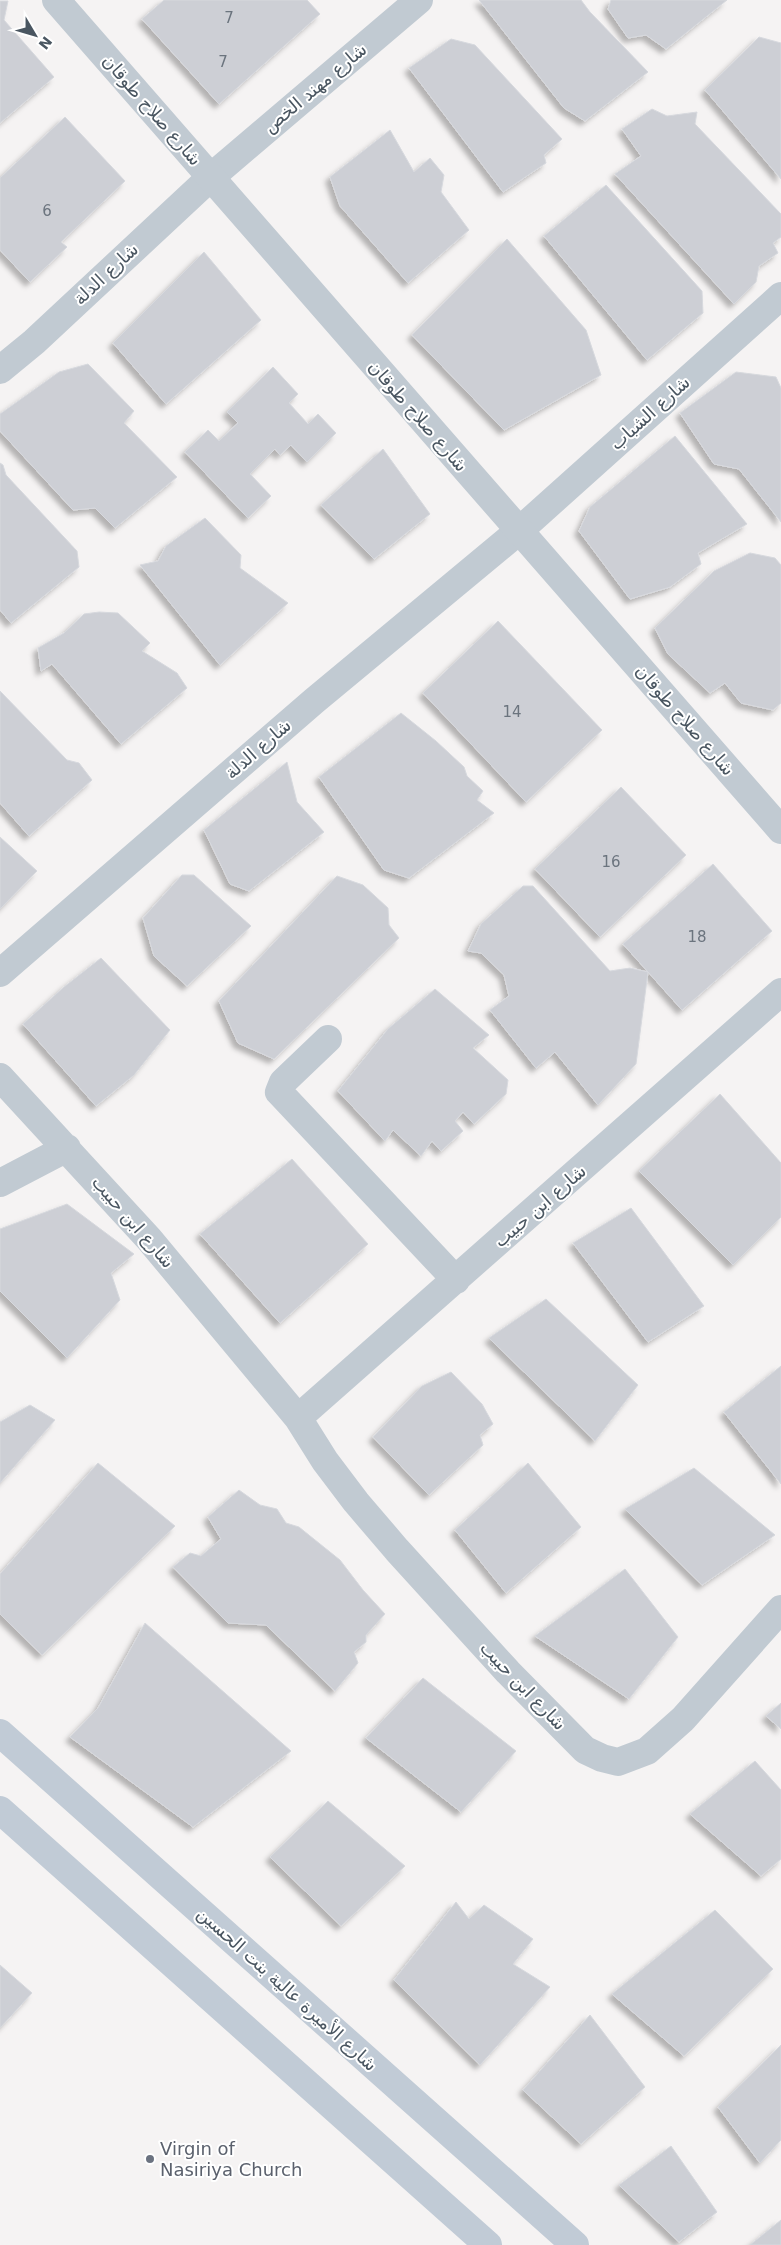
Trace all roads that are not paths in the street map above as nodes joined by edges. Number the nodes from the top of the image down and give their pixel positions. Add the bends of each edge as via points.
1 (56, 0) edge
2 (419, 0) edge
3 (211, 177) junction
4 (781, 296) edge
5 (0, 370) edge
6 (520, 530) junction
7 (781, 830) edge
8 (0, 973) edge
9 (781, 992) edge
10 (328, 1039) dead end
11 (0, 1077) edge
12 (67, 1148) junction
13 (0, 1183) edge
14 (456, 1280) junction
15 (298, 1418) junction
16 (781, 1609) edge
17 (0, 1733) edge
18 (0, 1810) edge
19 (488, 2245) edge
20 (575, 2245) edge

1 - 3 street, شارع صلاح طوقان
2 - 3 street, شارع مهند الخص
3 - 5 street, شارع الدلة
3 - 6 street, شارع صلاح طوقان
4 - 6 street, شارع الشباب
6 - 7 street, شارع صلاح طوقان
6 - 8 street, شارع الدلة via 314,701
9 - 14 street, شارع ابن حبيب
10 - 14 street via 283,1082 279,1092
11 - 12 street, شارع ابن حبيب
12 - 13 street
12 - 15 street, شارع ابن حبيب
14 - 15 street, شارع ابن حبيب
15 - 16 street, شارع ابن حبيب via 335,1475 397,1550 560,1726 585,1750 602,1758 618,1762 634,1758 666,1736
17 - 20 main road, شارع الأميرة عالية بنت الحسين
18 - 19 main road

